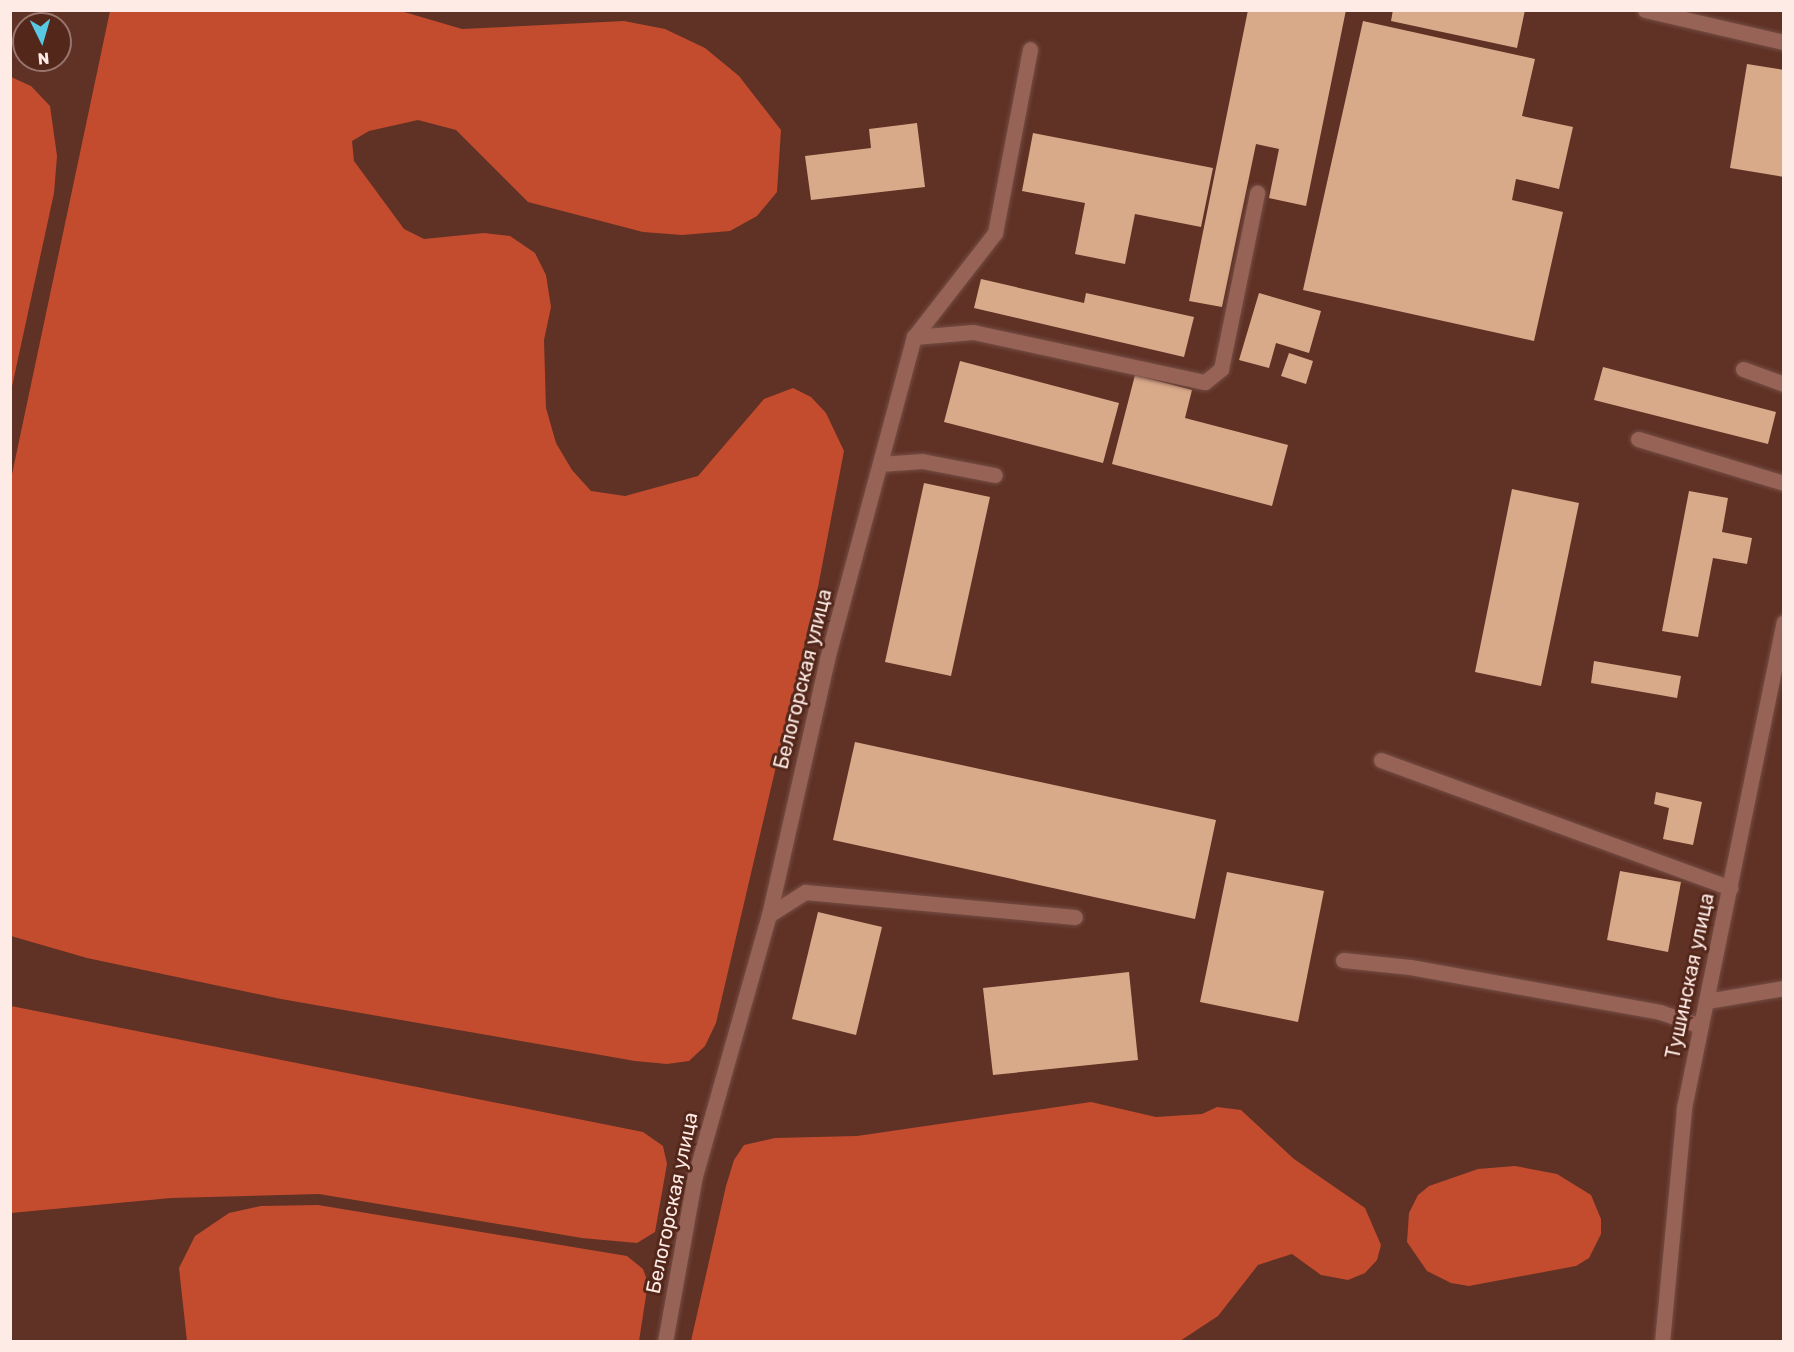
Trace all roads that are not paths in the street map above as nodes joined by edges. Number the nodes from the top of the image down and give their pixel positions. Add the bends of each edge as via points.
1 (1645, 10) edge
2 (1784, 42) edge
3 (1030, 50) dead end
4 (1257, 193) dead end
5 (914, 337) junction
6 (1743, 369) dead end
7 (1784, 384) edge
8 (1638, 439) dead end
9 (880, 464) junction
10 (995, 475) dead end
11 (1784, 483) edge
12 (1784, 622) edge
13 (1381, 760) dead end
14 (1730, 888) junction
15 (770, 915) junction
16 (1075, 917) dead end
17 (1344, 960) dead end
18 (1784, 988) edge
19 (1707, 1001) junction
20 (1701, 1026) junction
21 (665, 1341) edge
22 (1662, 1341) edge

1 - 2 street
3 - 5 street, Белогорская улица via 995,233
4 - 5 street via 1221,369 1205,382 973,332
5 - 9 street, Белогорская улица
6 - 7 street
8 - 11 street
9 - 10 street via 922,461
9 - 15 street, Белогорская улица via 827,659
12 - 14 street, Тушинская улица
13 - 14 street
14 - 19 street, Тушинская улица
15 - 16 street via 806,892
15 - 21 street, Белогорская улица via 695,1176
17 - 20 street via 1410,967 1660,1012
18 - 19 street
19 - 20 street, Тушинская улица
20 - 22 street, Тушинская улица via 1684,1108

